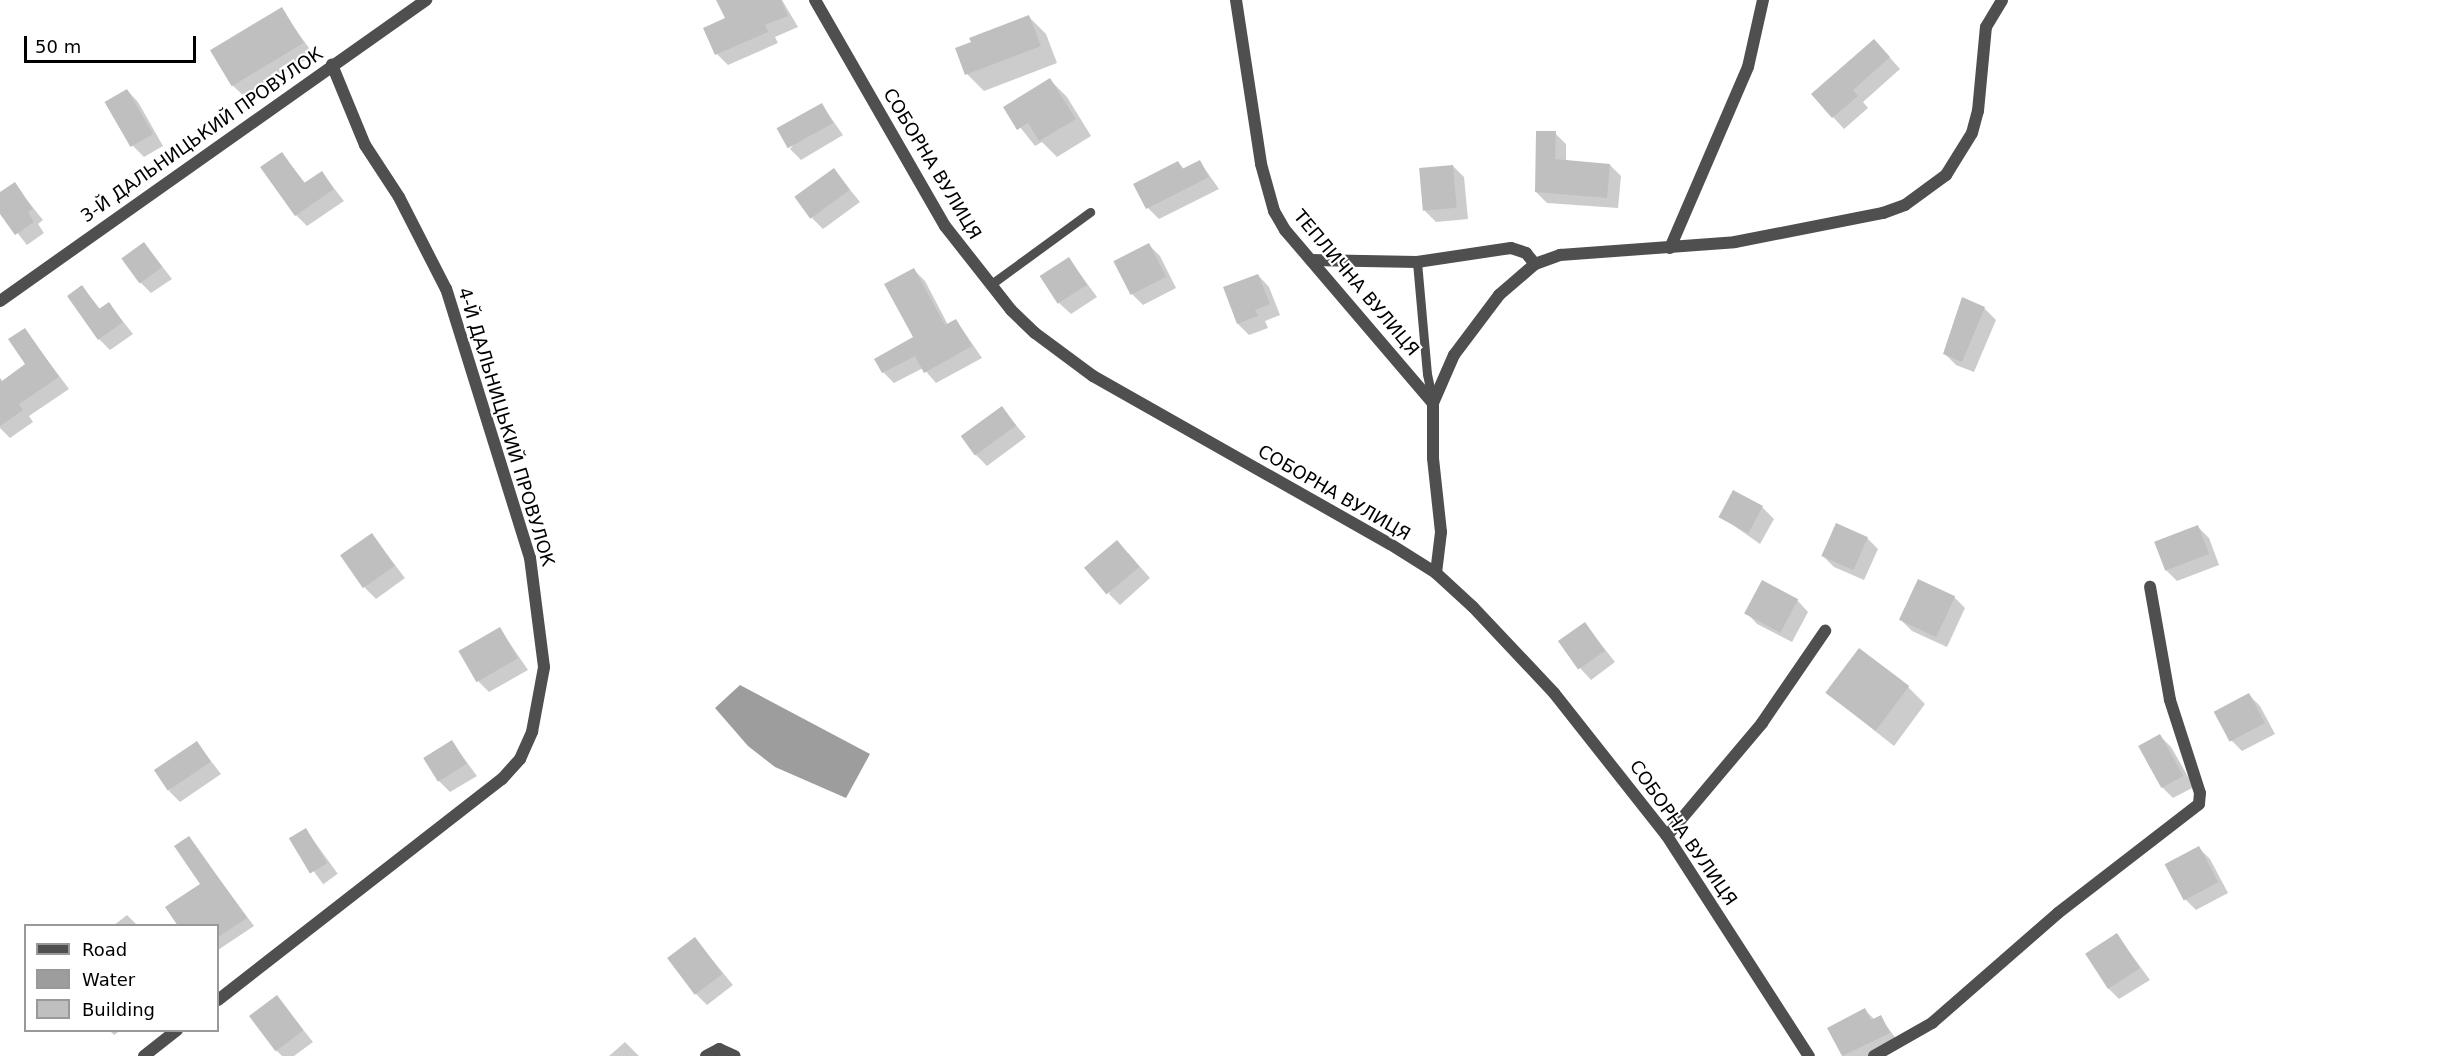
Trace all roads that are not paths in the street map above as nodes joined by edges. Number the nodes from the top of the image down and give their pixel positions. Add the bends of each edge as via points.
1 (426, 0) edge
2 (815, 0) edge
3 (1236, 0) edge
4 (1763, 0) edge
5 (2002, 0) edge
6 (332, 65) junction
7 (1090, 212) dead end
8 (1670, 248) junction
9 (1311, 260) junction
10 (1417, 262) junction
11 (1535, 264) junction
12 (990, 285) junction
13 (0, 301) edge
14 (1433, 403) junction
15 (1436, 573) junction
16 (2150, 587) dead end
17 (1825, 631) dead end
18 (1667, 836) junction
19 (219, 999) edge
20 (174, 1032) edge
21 (144, 1056) edge
22 (706, 1056) edge
23 (735, 1056) edge
24 (1809, 1056) edge
25 (1874, 1056) edge

1 - 6 street, 3-Й ДАЛЬНИЦЬКИЙ ПРОВУЛОК
2 - 12 street, СОБОРНА ВУЛИЦЯ via 922,189
3 - 9 street, ТЕПЛИЧНА ВУЛИЦЯ via 1267,194 1285,230
4 - 8 street via 1748,67
5 - 8 street via 1986,27 1978,111 1972,133 1953,166 1926,192 1883,213 1784,235
6 - 13 street, 3-Й ДАЛЬНИЦЬКИЙ ПРОВУЛОК
6 - 19 street, 4-Й ДАЛЬНИЦЬКИЙ ПРОВУЛОК via 365,145 399,197 446,289 530,558 544,667 532,732 520,759 502,779
7 - 12 lane
8 - 11 street via 1573,253
9 - 10 street
9 - 14 street, ТЕПЛИЧНА ВУЛИЦЯ
10 - 11 street via 1511,248 1526,253
10 - 14 lane
11 - 14 street via 1499,295 1466,335
12 - 15 street, СОБОРНА ВУЛИЦЯ via 1035,333 1093,376
14 - 15 street via 1433,458 1441,532
15 - 18 street, СОБОРНА ВУЛИЦЯ via 1554,693
16 - 25 street via 2170,700 2200,794 2199,804 2058,913 1932,1023
17 - 18 street via 1762,723
18 - 24 street, СОБОРНА ВУЛИЦЯ
20 - 21 street
22 - 23 street via 719,1049

